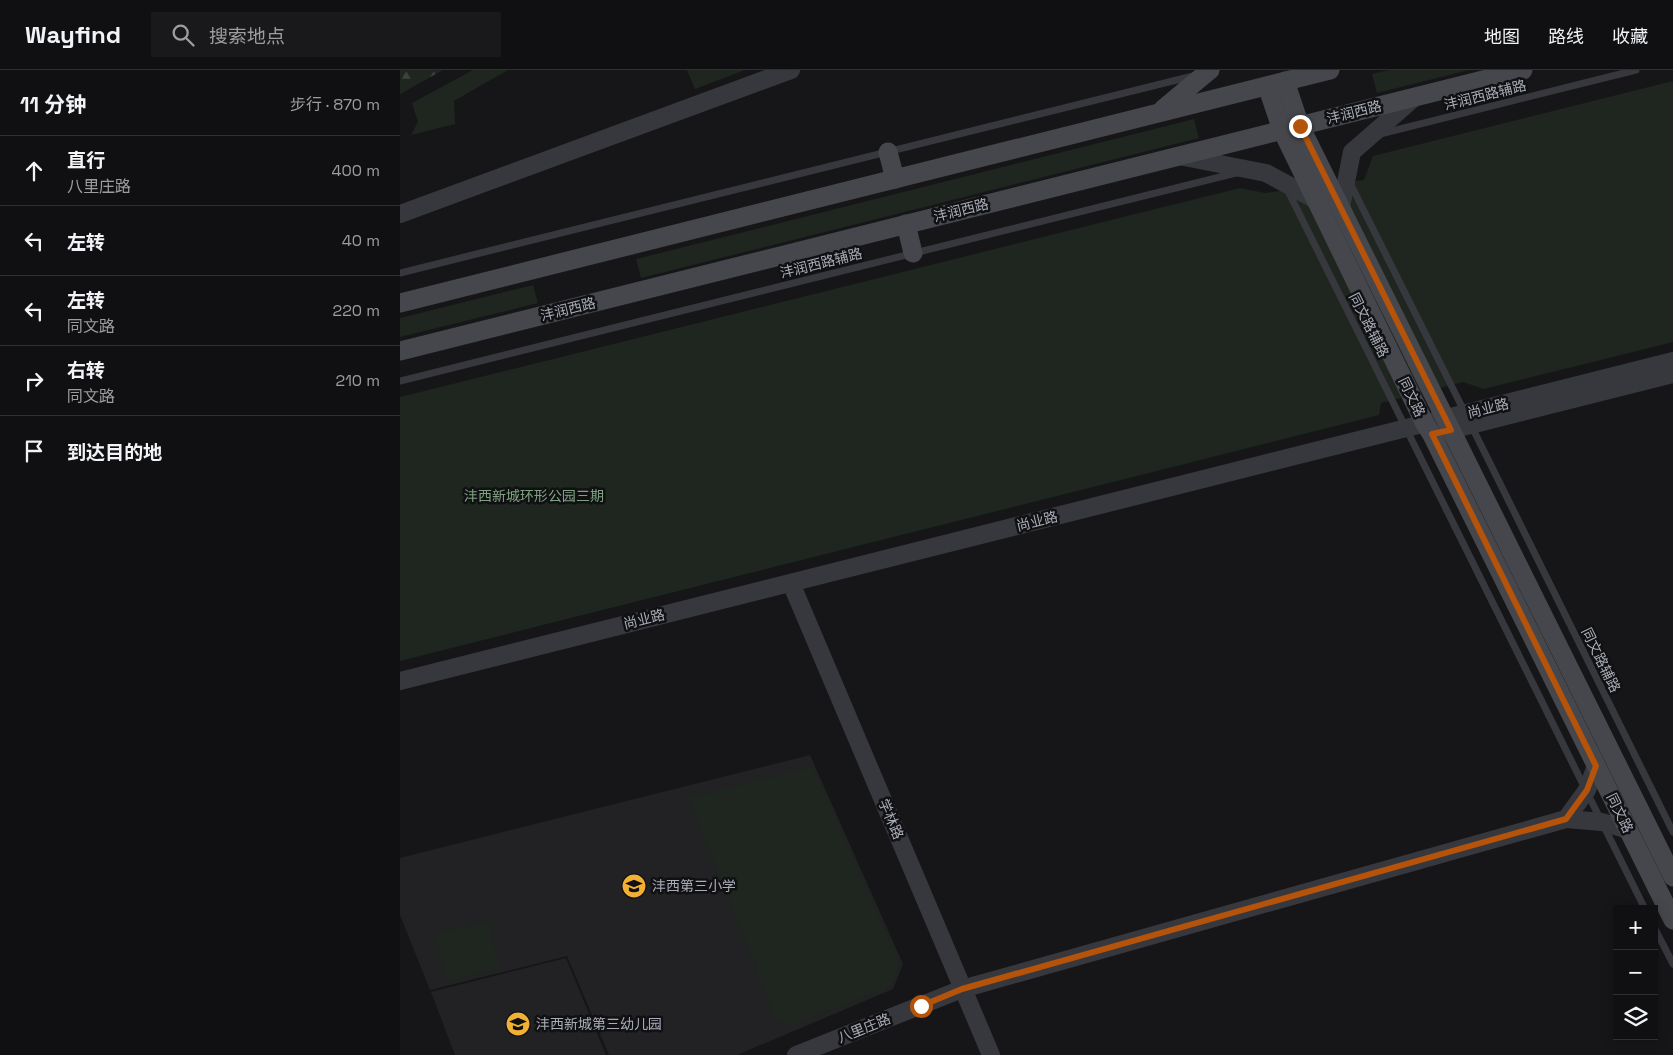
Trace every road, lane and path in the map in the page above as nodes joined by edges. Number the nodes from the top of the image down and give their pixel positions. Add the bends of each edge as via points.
1 (790, 70) edge
2 (1330, 70) edge
3 (1523, 70) edge
4 (1636, 70) edge
5 (1209, 71) edge
6 (1276, 84) junction
7 (1415, 97) junction
8 (1158, 113) junction
9 (1300, 126) junction
10 (1282, 130) junction
11 (1370, 136) junction
12 (888, 152) junction
13 (1179, 156) junction
14 (1248, 170) junction
15 (1347, 176) junction
16 (895, 179) junction
17 (1283, 182) junction
18 (1316, 200) junction
19 (1341, 207) junction
20 (400, 214) edge
21 (906, 224) junction
22 (913, 253) junction
23 (400, 273) edge
24 (400, 303) edge
25 (400, 351) edge
26 (1673, 362) edge
27 (1673, 374) edge
28 (400, 381) edge
29 (1468, 419) junction
30 (1448, 424) junction
31 (1429, 429) junction
32 (1410, 434) junction
33 (787, 590) junction
34 (400, 681) edge
35 (400, 693) edge
36 (1596, 766) junction
37 (1587, 790) junction
38 (1566, 819) junction
39 (1602, 822) junction
40 (1628, 830) junction
41 (1673, 832) edge
42 (1673, 877) edge
43 (1643, 905) edge
44 (1673, 920) edge
45 (1658, 934) edge
46 (1673, 964) edge
47 (957, 991) junction
48 (796, 1055) edge
49 (978, 1055) edge
50 (990, 1055) edge

1 - 20 street
2 - 6 main road
3 - 7 main road, 沣润西路
4 - 11 lane, 沣润西路辅路
5 - 8 main road
5 - 12 lane
6 - 8 main road
6 - 9 main road, 同文路
6 - 10 main road, 同文路
7 - 9 main road, 沣润西路
7 - 11 street
8 - 16 main road
9 - 10 main road, 沣润西路
9 - 19 main road, 同文路
10 - 13 main road, 沣润西路
10 - 18 main road, 同文路
11 - 15 street via 1352,152
12 - 16 main road
12 - 23 lane
13 - 14 street
13 - 21 main road, 沣润西路
14 - 17 street
14 - 22 lane, 沣润西路辅路
15 - 19 street
15 - 29 lane, 同文路辅路
16 - 24 main road
17 - 18 street
17 - 32 lane, 同文路辅路
18 - 31 main road, 同文路
19 - 30 main road, 同文路
21 - 22 main road
21 - 25 main road, 沣润西路
22 - 28 lane, 沣润西路辅路
26 - 29 street, 尚业路
27 - 29 street, 尚业路
29 - 30 street, 尚业路
29 - 41 lane, 同文路辅路
30 - 31 street, 尚业路
30 - 42 main road, 同文路
31 - 32 street, 尚业路
31 - 36 main road, 同文路
32 - 33 street, 尚业路
32 - 37 lane, 同文路辅路
33 - 34 street, 尚业路
33 - 35 street, 尚业路
33 - 47 street, 学林路
36 - 37 street
36 - 40 main road, 同文路
37 - 38 street
37 - 39 lane, 同文路辅路
38 - 39 street
38 - 47 street, 八里庄路
39 - 40 street
39 - 43 lane, 同文路辅路
40 - 44 main road, 同文路
45 - 46 lane
47 - 48 street, 八里庄路
47 - 49 street, 学林路
47 - 50 street, 学林路

